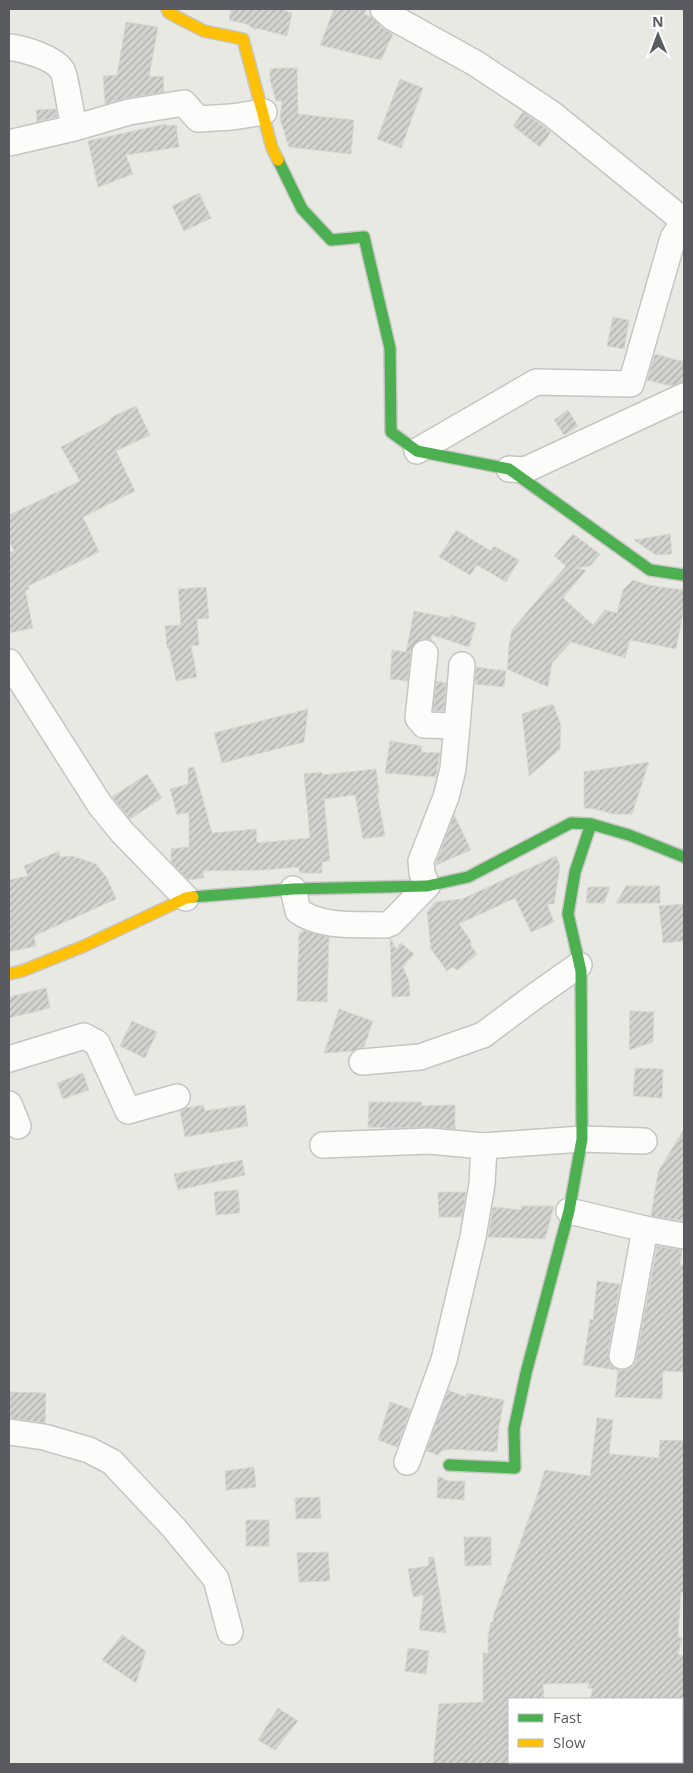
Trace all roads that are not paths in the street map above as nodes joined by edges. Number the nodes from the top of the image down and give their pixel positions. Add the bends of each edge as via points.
1 (167, 9) edge
2 (383, 9) edge
3 (9, 46) edge
4 (264, 112) junction
5 (74, 128) junction
6 (9, 143) edge
7 (684, 221) edge
8 (684, 396) edge
9 (417, 451) junction
10 (509, 469) junction
11 (684, 575) edge
12 (424, 653) dead end
13 (9, 662) edge
14 (462, 665) dead end
15 (457, 726) junction
16 (591, 824) junction
17 (684, 857) edge
18 (427, 886) junction
19 (293, 889) junction
20 (186, 898) junction
21 (579, 965) junction
22 (9, 974) edge
23 (9, 1059) edge
24 (362, 1062) dead end
25 (177, 1097) dead end
26 (582, 1140) junction
27 (644, 1141) dead end
28 (324, 1145) dead end
29 (484, 1146) junction
30 (569, 1211) junction
31 (645, 1229) junction
32 (684, 1236) edge
33 (622, 1356) dead end
34 (9, 1432) edge
35 (407, 1462) dead end
36 (449, 1465) dead end
37 (230, 1632) dead end

1 - 4 street via 204,32 243,38
2 - 7 street via 475,63 552,114
3 - 5 street via 24,49 63,70
4 - 5 street via 198,119 184,103 129,112
4 - 9 street via 272,148 302,210 331,240 364,237 390,348 391,432
5 - 6 street
7 - 9 street via 673,238 631,384 536,382
8 - 10 street via 525,470
9 - 10 street
10 - 11 street via 650,570
12 - 15 street via 418,718 424,725
13 - 20 street via 100,805
14 - 15 street
15 - 18 street via 448,788 421,861
16 - 17 street
16 - 18 street via 571,823 468,877
16 - 21 street via 575,872 568,914
18 - 19 street
18 - 19 street via 386,925 312,920 298,911
19 - 20 street
20 - 22 street via 84,946
21 - 24 street via 483,1035 420,1057
21 - 26 street
23 - 25 street via 84,1036 97,1043 128,1111
26 - 27 street
26 - 29 street
26 - 30 street
28 - 29 street via 429,1141
29 - 35 street via 482,1184 473,1237 444,1360
30 - 31 street
30 - 36 street via 514,1429 515,1468
31 - 32 street
31 - 33 street
34 - 37 street via 44,1437 89,1450 112,1462 216,1579

